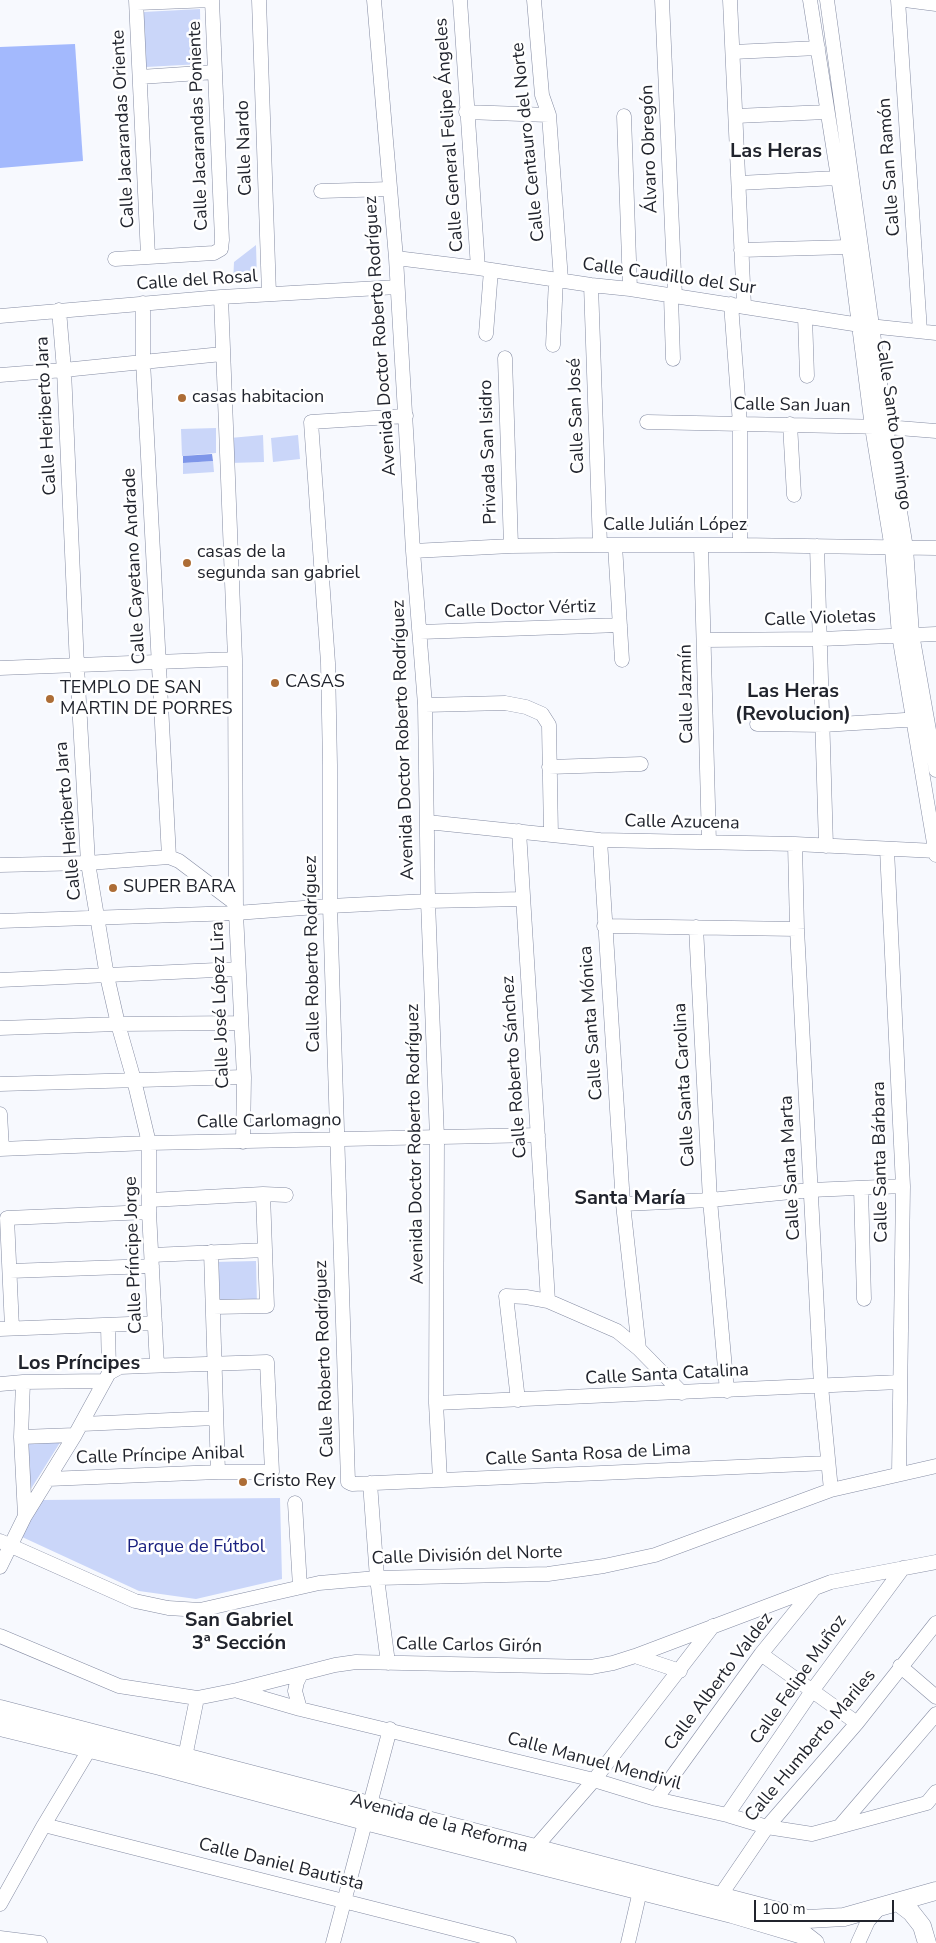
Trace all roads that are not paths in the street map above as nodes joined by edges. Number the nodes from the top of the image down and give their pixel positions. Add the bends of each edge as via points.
1 (212, 0) edge
2 (259, 0) edge
3 (374, 0) edge
4 (460, 0) edge
5 (534, 0) edge
6 (662, 0) edge
7 (730, 0) edge
8 (810, 0) edge
9 (827, 0) edge
10 (898, 0) edge
11 (905, 0) edge
12 (137, 1) edge
13 (932, 2) edge
14 (818, 48) junction
15 (733, 52) junction
16 (215, 72) junction
17 (140, 77) junction
18 (466, 112) junction
19 (826, 112) junction
20 (549, 115) junction
21 (624, 116) dead end
22 (736, 116) junction
23 (837, 178) junction
24 (739, 183) junction
25 (390, 189) junction
26 (321, 191) dead end
27 (849, 246) junction
28 (741, 250) junction
29 (148, 256) junction
30 (396, 258) junction
31 (115, 259) dead end
32 (485, 268) junction
33 (558, 279) junction
34 (591, 285) junction
35 (397, 287) junction
36 (630, 289) junction
37 (269, 294) junction
38 (673, 296) junction
39 (221, 297) junction
40 (143, 303) junction
41 (737, 305) junction
42 (59, 310) junction
43 (0, 316) edge
44 (806, 316) junction
45 (867, 326) junction
46 (920, 331) junction
47 (936, 333) edge
48 (486, 334) dead end
49 (553, 345) dead end
50 (222, 354) junction
51 (505, 358) dead end
52 (673, 359) dead end
53 (143, 361) junction
54 (64, 370) junction
55 (0, 375) edge
56 (807, 376) dead end
57 (406, 416) junction
58 (647, 422) dead end
59 (740, 424) junction
60 (790, 424) junction
61 (886, 426) junction
62 (872, 427) junction
63 (936, 431) edge
64 (794, 495) dead end
65 (600, 545) junction
66 (615, 545) junction
67 (740, 545) junction
68 (511, 546) junction
69 (701, 546) junction
70 (817, 546) junction
71 (899, 548) junction
72 (936, 548) edge
73 (413, 551) junction
74 (620, 625) junction
75 (420, 632) junction
76 (906, 634) junction
77 (936, 634) edge
78 (821, 639) junction
79 (704, 640) junction
80 (235, 659) junction
81 (622, 660) dead end
82 (159, 661) junction
83 (77, 666) junction
84 (0, 668) edge
85 (425, 705) junction
86 (913, 719) junction
87 (932, 719) edge
88 (757, 724) dead end
89 (823, 725) junction
90 (641, 764) dead end
91 (549, 766) junction
92 (936, 770) edge
93 (427, 822) junction
94 (519, 831) junction
95 (551, 835) junction
96 (600, 840) junction
97 (709, 842) junction
98 (795, 844) junction
99 (826, 846) junction
100 (887, 849) junction
101 (936, 852) edge
102 (169, 857) junction
103 (88, 863) junction
104 (0, 865) edge
105 (522, 899) junction
106 (428, 901) junction
107 (330, 906) junction
108 (236, 908) junction
109 (97, 918) junction
110 (0, 922) edge
111 (604, 926) junction
112 (696, 927) junction
113 (797, 929) junction
114 (238, 969) junction
115 (107, 976) junction
116 (0, 980) edge
117 (240, 1023) junction
118 (118, 1024) junction
119 (0, 1028) edge
120 (244, 1077) junction
121 (134, 1080) junction
122 (0, 1084) edge
123 (0, 1114) edge
124 (538, 1135) junction
125 (336, 1138) junction
126 (437, 1138) junction
127 (243, 1142) junction
128 (149, 1143) junction
129 (1, 1149) edge
130 (903, 1186) junction
131 (861, 1188) junction
132 (811, 1190) junction
133 (263, 1194) junction
134 (286, 1195) dead end
135 (710, 1200) junction
136 (623, 1204) junction
137 (150, 1206) junction
138 (265, 1250) junction
139 (210, 1252) junction
140 (152, 1260) junction
141 (10, 1271) junction
142 (864, 1299) dead end
143 (548, 1301) junction
144 (213, 1308) junction
145 (155, 1323) junction
146 (108, 1325) junction
147 (6, 1328) edge
148 (639, 1349) junction
149 (214, 1363) junction
150 (157, 1365) junction
151 (106, 1377) junction
152 (23, 1382) junction
153 (899, 1382) junction
154 (0, 1384) edge
155 (821, 1386) junction
156 (727, 1391) junction
157 (682, 1393) junction
158 (518, 1400) junction
159 (436, 1403) junction
160 (215, 1418) junction
161 (78, 1429) junction
162 (22, 1437) junction
163 (828, 1462) junction
164 (936, 1466) edge
165 (218, 1472) junction
166 (899, 1474) junction
167 (48, 1479) junction
168 (440, 1480) junction
169 (370, 1483) junction
170 (350, 1484) joint
171 (831, 1490) junction
172 (295, 1503) dead end
173 (25, 1516) junction
174 (6, 1543) edge
175 (936, 1562) edge
176 (0, 1567) edge
177 (903, 1568) junction
178 (377, 1578) junction
179 (300, 1587) junction
180 (814, 1588) junction
181 (936, 1623) edge
182 (713, 1626) junction
183 (0, 1636) edge
184 (761, 1654) junction
185 (635, 1656) junction
186 (388, 1663) junction
187 (900, 1666) junction
188 (680, 1671) junction
189 (301, 1674) junction
190 (237, 1690) junction
191 (812, 1691) junction
192 (936, 1697) edge
193 (196, 1698) junction
194 (0, 1709) edge
195 (300, 1709) junction
196 (936, 1714) edge
197 (857, 1723) junction
198 (0, 1728) edge
199 (390, 1729) junction
200 (89, 1750) junction
201 (185, 1757) junction
202 (594, 1780) junction
203 (936, 1792) edge
204 (656, 1799) junction
205 (367, 1813) junction
206 (727, 1815) junction
207 (44, 1825) junction
208 (840, 1826) junction
209 (767, 1827) junction
210 (534, 1849) junction
211 (640, 1891) junction
212 (936, 1891) edge
213 (720, 1896) junction
214 (344, 1900) junction
215 (898, 1902) junction
216 (0, 1904) edge
217 (880, 1906) junction
218 (936, 1934) edge
219 (0, 1938) edge
220 (40, 1943) edge
221 (333, 1943) edge
222 (509, 1943) edge
223 (628, 1943) edge
224 (815, 1943) edge
225 (858, 1943) edge
226 (927, 1943) edge

1 - 12 street
1 - 16 street, Calle Jacarandas Poniente
2 - 37 street, Calle Nardo
3 - 25 street, Avenida Doctor Roberto Rodríguez
4 - 18 street, Calle General Felipe Ángeles
5 - 20 street, Calle Centauro del Norte via 542,95
6 - 38 street, Álvaro Obregón
7 - 15 street
8 - 14 street, Calle Santo Domingo
9 - 45 street, Calle Santo Domingo
10 - 46 street, Calle San Ramón
11 - 13 street
12 - 17 street, Calle Jacarandas Oriente
14 - 15 street
14 - 19 street, Calle Santo Domingo
15 - 22 street
16 - 17 street
16 - 29 street, Calle Jacarandas Poniente via 221,249 214,253
17 - 29 street, Calle Jacarandas Oriente
18 - 20 street
18 - 32 street, Calle General Felipe Ángeles
19 - 22 street
19 - 23 street, Calle Santo Domingo
20 - 33 street, Calle Centauro del Norte
21 - 36 street
22 - 24 street
23 - 24 street
23 - 27 street, Calle Santo Domingo
24 - 28 street
25 - 26 street
25 - 30 street, Avenida Doctor Roberto Rodríguez
27 - 28 street
27 - 45 street, Calle Santo Domingo
28 - 41 street
29 - 31 street
30 - 32 street, Calle Caudillo del Sur
30 - 35 street, Avenida Doctor Roberto Rodríguez
32 - 33 street, Calle Caudillo del Sur
32 - 48 street, Calle General Felipe Ángeles
33 - 34 street, Calle Caudillo del Sur
33 - 49 street, Calle Centauro del Norte
34 - 36 street, Calle Caudillo del Sur
34 - 65 street, Calle San José
35 - 37 street, Calle del Rosal
35 - 57 street, Avenida Doctor Roberto Rodríguez
36 - 38 street, Calle Caudillo del Sur
37 - 39 street, Calle del Rosal
38 - 41 street, Calle Caudillo del Sur
38 - 52 street, Álvaro Obregón
39 - 40 street, Calle del Rosal
39 - 50 street, Calle José López Lira
40 - 42 street, Calle del Rosal
40 - 53 street, Calle Cayetano Andrade
41 - 44 street, Calle Caudillo del Sur
41 - 59 street
42 - 43 street, Calle del Rosal
42 - 54 street, Calle Heriberto Jara
44 - 45 street, Calle Caudillo del Sur
44 - 56 street
45 - 46 street, Calle Caudillo del Sur
45 - 61 street, Calle Santo Domingo
45 - 62 street, Calle Santo Domingo
46 - 47 street, Calle Caudillo del Sur
50 - 53 street
50 - 80 street, Calle José López Lira
51 - 68 street, Privada San Isidro
53 - 54 street
53 - 82 street, Calle Cayetano Andrade
54 - 55 street
54 - 83 street, Calle Heriberto Jara
57 - 73 street, Avenida Doctor Roberto Rodríguez
57 - 107 street, Calle Roberto Rodríguez via 311,422 328,662
58 - 59 street, Calle San Juan
59 - 60 street, Calle San Juan
59 - 67 street
60 - 62 street, Calle San Juan
60 - 64 street
61 - 62 street, Calle San Juan
61 - 63 street, Calle San Juan
61 - 71 street, Calle Santo Domingo
62 - 71 street, Calle Santo Domingo
65 - 66 street, Calle Julián López
65 - 68 street, Calle Julián López
66 - 69 street, Calle Julián López
66 - 74 street
67 - 69 street, Calle Julián López
67 - 70 street, Calle Julián López
68 - 73 street, Calle Julián López
69 - 79 street, Calle Jazmín
70 - 71 street, Calle Julián López
70 - 78 street
71 - 72 street, Calle Julián López
71 - 76 street, Calle Santo Domingo
73 - 75 street, Avenida Doctor Roberto Rodríguez
74 - 75 street, Calle Doctor Vértiz
74 - 81 street
75 - 85 street, Avenida Doctor Roberto Rodríguez
76 - 77 street, Calle Violetas
76 - 78 street, Calle Violetas
76 - 86 street, Calle Santo Domingo
76 - 87 street, Calle Santo Domingo
78 - 79 street, Calle Violetas
78 - 89 street
79 - 97 street, Calle Jazmín
80 - 82 street
80 - 108 street, Calle José López Lira
82 - 83 street
82 - 102 street, Calle Cayetano Andrade
83 - 84 street
83 - 103 street, Calle Heriberto Jara
85 - 91 street via 505,703 542,714 549,724
85 - 93 street, Avenida Doctor Roberto Rodríguez
86 - 87 street
86 - 89 street
86 - 101 street, Calle Santo Domingo
87 - 92 street, Calle Santo Domingo
88 - 89 street
89 - 99 street
90 - 91 street
91 - 95 street
93 - 94 street, Calle Azucena
93 - 106 street, Avenida Doctor Roberto Rodríguez
94 - 95 street, Calle Azucena
94 - 105 street, Calle Roberto Sánchez
95 - 96 street, Calle Azucena
96 - 97 street, Calle Azucena
96 - 111 street, Calle Santa Mónica
97 - 98 street, Calle Azucena
98 - 99 street, Calle Azucena
98 - 113 street, Calle Santa Marta
99 - 100 street, Calle Azucena
100 - 101 street, Calle Azucena
100 - 130 street, Calle Santa Bárbara
102 - 103 street
102 - 108 street via 179,861
103 - 104 street
103 - 109 street, Calle Heriberto Jara
105 - 106 street
105 - 124 street, Calle Roberto Sánchez
106 - 107 street
106 - 126 street, Avenida Doctor Roberto Rodríguez
107 - 108 street
107 - 125 street, Calle Roberto Rodríguez
108 - 109 street
108 - 114 street, Calle José López Lira
109 - 110 street
109 - 115 street, Calle Heriberto Jara
111 - 112 street
111 - 136 street, Calle Santa Mónica
112 - 113 street
112 - 135 street, Calle Santa Carolina
113 - 132 street, Calle Santa Marta
114 - 115 street
114 - 117 street, Calle José López Lira
115 - 116 street
115 - 118 street, Calle Heriberto Jara
117 - 118 street
117 - 120 street, Calle José López Lira
118 - 119 street
118 - 121 street, Calle Heriberto Jara
120 - 121 street
120 - 127 street, Calle José López Lira
121 - 122 street
121 - 128 street, Calle Heriberto Jara
123 - 129 street
124 - 126 street, Calle Carlomagno
124 - 143 street, Calle Roberto Sánchez
125 - 126 street, Calle Carlomagno
125 - 127 street, Calle Carlomagno
125 - 170 street, Calle Roberto Rodríguez
126 - 159 street, Avenida Doctor Roberto Rodríguez
127 - 128 street, Calle Carlomagno
128 - 129 street, Calle Carlomagno
128 - 137 street, Calle Príncipe Jorge
130 - 131 street
130 - 153 street, Calle Santa Bárbara
131 - 132 street
131 - 142 street
132 - 135 street
132 - 155 street, Calle Santa Marta
133 - 134 street
133 - 137 street
133 - 138 street
135 - 136 street
135 - 156 street, Calle Santa Carolina
136 - 148 street, Calle Santa Mónica
137 - 140 street, Calle Príncipe Jorge
137 - 141 street via 7,1218
138 - 139 street
138 - 144 street via 267,1306
139 - 140 street
139 - 144 street
140 - 141 street
140 - 145 street, Calle Príncipe Jorge
141 - 147 street
143 - 148 street via 617,1332
143 - 158 street via 506,1296
144 - 149 street
145 - 146 street
145 - 150 street, Calle Príncipe Jorge
146 - 147 street
146 - 151 street, Calle Príncipe Jorge
148 - 157 street
149 - 150 street
149 - 160 street
149 - 165 street, Calle Príncipe Anibal via 267,1362 272,1472
150 - 151 street via 120,1368
151 - 152 street
151 - 161 street, Calle Príncipe Jorge
152 - 154 street
152 - 162 street
153 - 155 street, Calle Santa Catalina
153 - 166 street, Calle Santa Bárbara
155 - 156 street, Calle Santa Catalina
155 - 163 street, Calle Santa Marta
156 - 157 street, Calle Santa Catalina
157 - 158 street, Calle Santa Catalina
158 - 159 street, Calle Santa Catalina
159 - 168 street, Avenida Doctor Roberto Rodríguez
160 - 161 street
160 - 165 street
161 - 162 street
161 - 167 street, Calle Príncipe Jorge
162 - 173 street
163 - 168 street, Calle Santa Rosa de Lima
163 - 171 street, Calle Santa Marta
164 - 166 street, Calle División del Norte
165 - 167 street, Calle Príncipe Anibal
166 - 171 street, Calle División del Norte
167 - 173 street, Calle Príncipe Jorge
168 - 169 street, Calle Santa Rosa de Lima
169 - 170 street, Calle Santa Rosa de Lima
169 - 178 street
171 - 178 street, Calle División del Norte via 655,1554 604,1566 548,1574
172 - 179 street
173 - 174 street, Calle Príncipe Jorge
174 - 176 street, Calle Príncipe Jorge
174 - 179 street, Calle División del Norte via 135,1601 168,1608 200,1610
175 - 177 street, Calle Carlos Girón
177 - 180 street, Calle Carlos Girón
177 - 191 street, Calle Felipe Muñoz
178 - 179 street, Calle División del Norte
178 - 186 street
180 - 182 street, Calle Carlos Girón
180 - 184 street, Calle Alberto Valdez
181 - 187 street, Calle Humberto Mariles
182 - 185 street, Calle Carlos Girón
182 - 188 street
183 - 193 street, Calle Carlos Girón via 119,1686
184 - 191 street
184 - 204 street, Calle Alberto Valdez
185 - 186 street, Calle Carlos Girón via 591,1667
185 - 188 street
186 - 189 street, Calle Carlos Girón via 356,1662
187 - 192 street
187 - 197 street, Calle Humberto Mariles
188 - 202 street
189 - 190 street, Calle Carlos Girón
189 - 195 street via 295,1691
190 - 193 street, Calle Carlos Girón
190 - 195 street, Calle Manuel Mendivil
191 - 197 street
191 - 206 street, Calle Felipe Muñoz
193 - 201 street
194 - 201 main road, Avenida de la Reforma
195 - 199 street, Calle Manuel Mendivil
196 - 208 street
197 - 209 street, Calle Humberto Mariles
198 - 200 main road, Avenida de la Reforma
199 - 202 street, Calle Manuel Mendivil
199 - 205 street
200 - 205 main road, Avenida de la Reforma
200 - 207 street
201 - 205 main road, Avenida de la Reforma
202 - 204 street, Calle Manuel Mendivil
202 - 210 street
203 - 208 street, Calle Manuel Mendivil via 927,1803
204 - 206 street, Calle Manuel Mendivil
205 - 210 main road, Avenida de la Reforma
205 - 211 main road, Avenida de la Reforma
205 - 214 street
206 - 209 street, Calle Manuel Mendivil
207 - 214 street, Calle Daniel Bautista
207 - 216 street
208 - 209 street, Calle Manuel Mendivil via 812,1834
209 - 213 street, Calle Humberto Mariles
210 - 213 main road, Avenida de la Reforma
211 - 223 street
211 - 224 main road, Avenida de la Reforma via 784,1929 806,1936
212 - 215 main road, Avenida de la Reforma
213 - 217 main road, Avenida de la Reforma via 808,1919 844,1917
214 - 221 street
214 - 222 street, Calle Daniel Bautista
215 - 217 main road, Avenida de la Reforma
215 - 226 main road via 922,1926
217 - 225 street via 868,1921
218 - 226 main road
219 - 220 street

